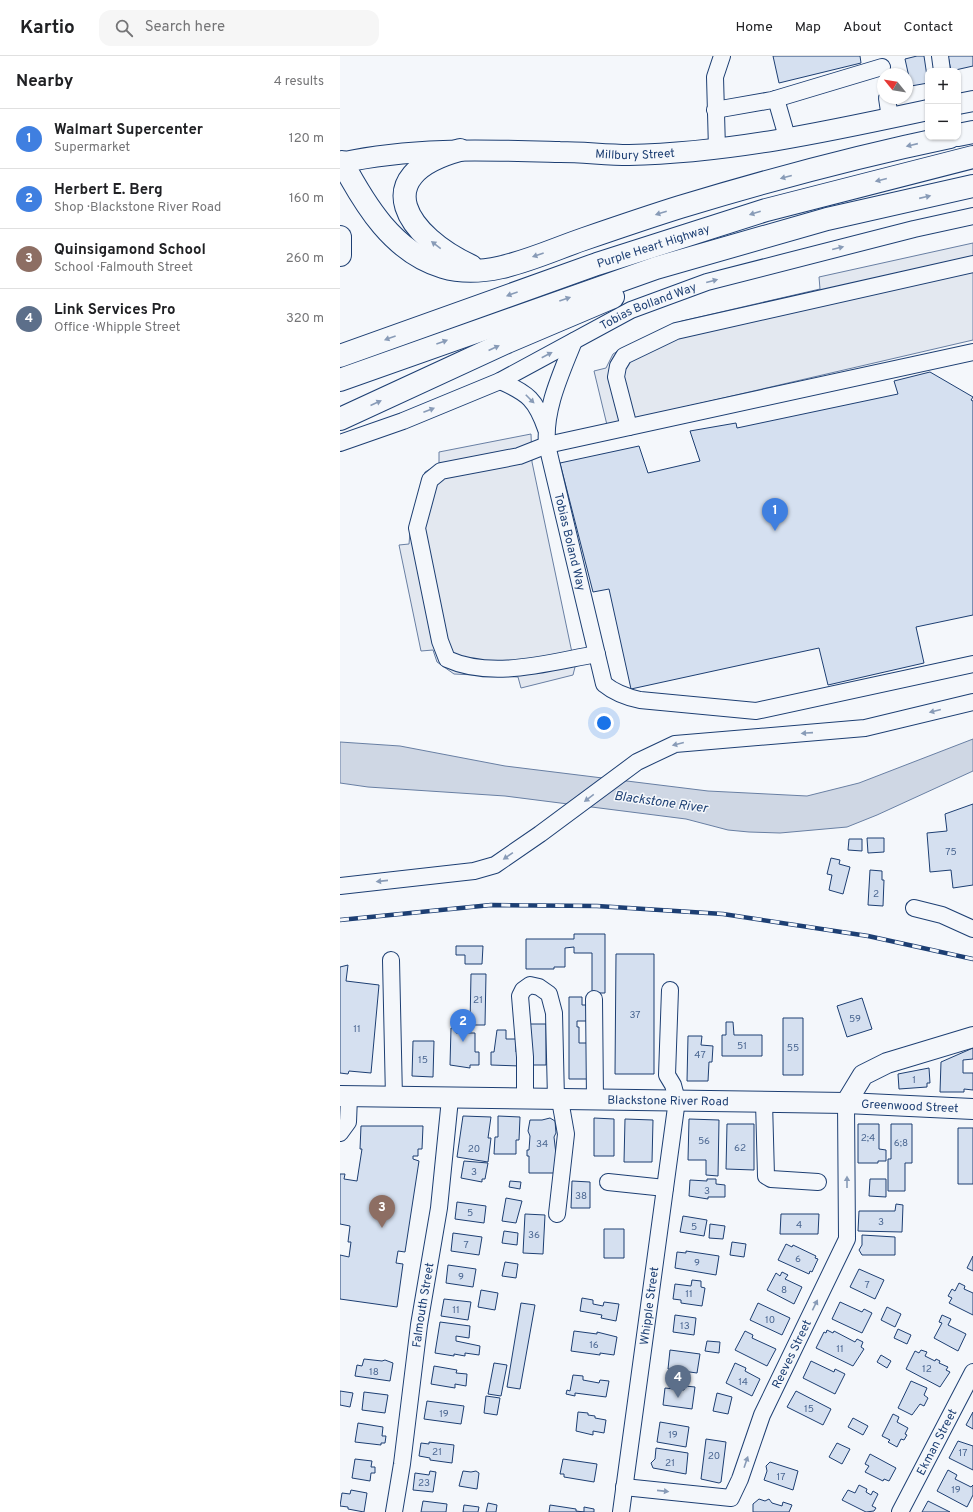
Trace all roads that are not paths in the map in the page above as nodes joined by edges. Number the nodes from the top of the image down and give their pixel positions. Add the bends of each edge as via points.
1 (722, 56) edge
2 (940, 56) edge
3 (882, 66) edge
4 (942, 68) edge
5 (776, 99) junction
6 (973, 101) edge
7 (961, 103) edge
8 (888, 104) edge
9 (715, 110) junction
10 (925, 111) edge
11 (890, 118) junction
12 (973, 132) edge
13 (961, 134) edge
14 (787, 137) junction
15 (937, 140) edge
16 (717, 149) junction
17 (460, 150) junction
18 (973, 157) edge
19 (341, 162) edge
20 (973, 186) edge
21 (973, 216) edge
22 (340, 237) edge
23 (751, 239) junction
24 (340, 255) edge
25 (973, 264) edge
26 (482, 271) junction
27 (574, 341) junction
28 (973, 352) edge
29 (340, 356) edge
30 (340, 380) edge
31 (500, 380) junction
32 (340, 419) edge
33 (629, 427) junction
34 (547, 437) junction
35 (340, 443) edge
36 (597, 654) junction
37 (973, 664) edge
38 (973, 702) edge
39 (340, 886) edge
40 (914, 908) dead end
41 (973, 929) edge
42 (391, 960) dead end
43 (670, 990) dead end
44 (594, 999) dead end
45 (973, 1037) edge
46 (344, 1096) edge
47 (394, 1098) junction
48 (450, 1099) junction
49 (525, 1099) junction
50 (558, 1100) junction
51 (595, 1100) junction
52 (677, 1100) junction
53 (764, 1102) junction
54 (846, 1103) junction
55 (973, 1109) edge
56 (344, 1127) edge
57 (608, 1182) dead end
58 (818, 1182) dead end
59 (665, 1188) junction
60 (557, 1214) dead end
61 (973, 1372) edge
62 (624, 1486) junction
63 (394, 1512) edge
64 (621, 1512) edge
65 (900, 1512) edge

1 - 9 street via 715,77
2 - 4 street
3 - 5 street
5 - 9 street
5 - 14 street
6 - 7 main road
8 - 11 street
9 - 16 street
10 - 11 main road, Millbury Street
11 - 14 main road, Millbury Street
12 - 13 highway
14 - 16 main road, Millbury Street
15 -> 26 highway via 736,191
16 - 17 main road, Millbury Street via 628,155
17 - 19 main road, Millbury Street via 388,154
26 -> 17 highway via 455,258 429,240 411,218 404,199 404,190 417,169 440,155
18 -> 29 highway, Purple Heart Highway via 766,210 597,264
19 - 26 highway via 375,217 388,232 418,256 454,270
23 -> 20 highway, Purple Heart Highway via 828,218
27 -> 21 street, Tobias Bolland Way via 631,310 707,282
22 - 24 highway
30 -> 23 highway, Purple Heart Highway via 656,268
32 -> 23 highway via 514,339
25 - 33 street via 676,331 624,356 618,366 616,377
31 -> 27 street, Tobias Bolland Way
27 - 34 street, Tobias Boland Way via 551,406
28 - 33 street
31 -> 34 street, Tobias Boland Way via 530,398 539,410
35 -> 31 street, Tobias Bolland Way via 403,421
33 - 34 street
34 - 36 street, Tobias Boland Way
34 - 36 street via 518,456 441,471 430,480 417,528 440,641 447,659 471,668 517,668
36 - 37 street, Tobias Boland Way via 604,684 624,696 640,700 756,711
38 -> 39 street via 865,728 675,744 637,762 495,865
40 - 41 street via 942,915
42 - 47 street
43 - 52 street via 667,1075
44 - 51 street
45 - 54 main road via 887,1063 863,1075
46 - 47 main road, Blackstone River Road
46 - 56 street
47 - 48 main road, Blackstone River Road
48 - 49 main road, Blackstone River Road
48 - 63 street, Falmouth Street via 439,1208 419,1325
49 - 50 main road, Blackstone River Road
49 - 50 street via 520,996 530,985 539,987 549,994 551,1000 554,1013
50 - 51 main road, Blackstone River Road
50 - 60 street via 566,1134
51 - 52 main road, Blackstone River Road
52 - 53 main road, Blackstone River Road
52 - 59 street, Whipple Street
53 - 54 main road, Blackstone River Road
53 - 58 street via 766,1176
54 - 55 main road, Greenwood Street
62 -> 54 street, Reeves Street via 731,1498 762,1416 847,1239
57 - 59 street
59 - 62 street, Whipple Street
61 - 65 street, Ekman Street
62 - 64 street, Whipple Street

